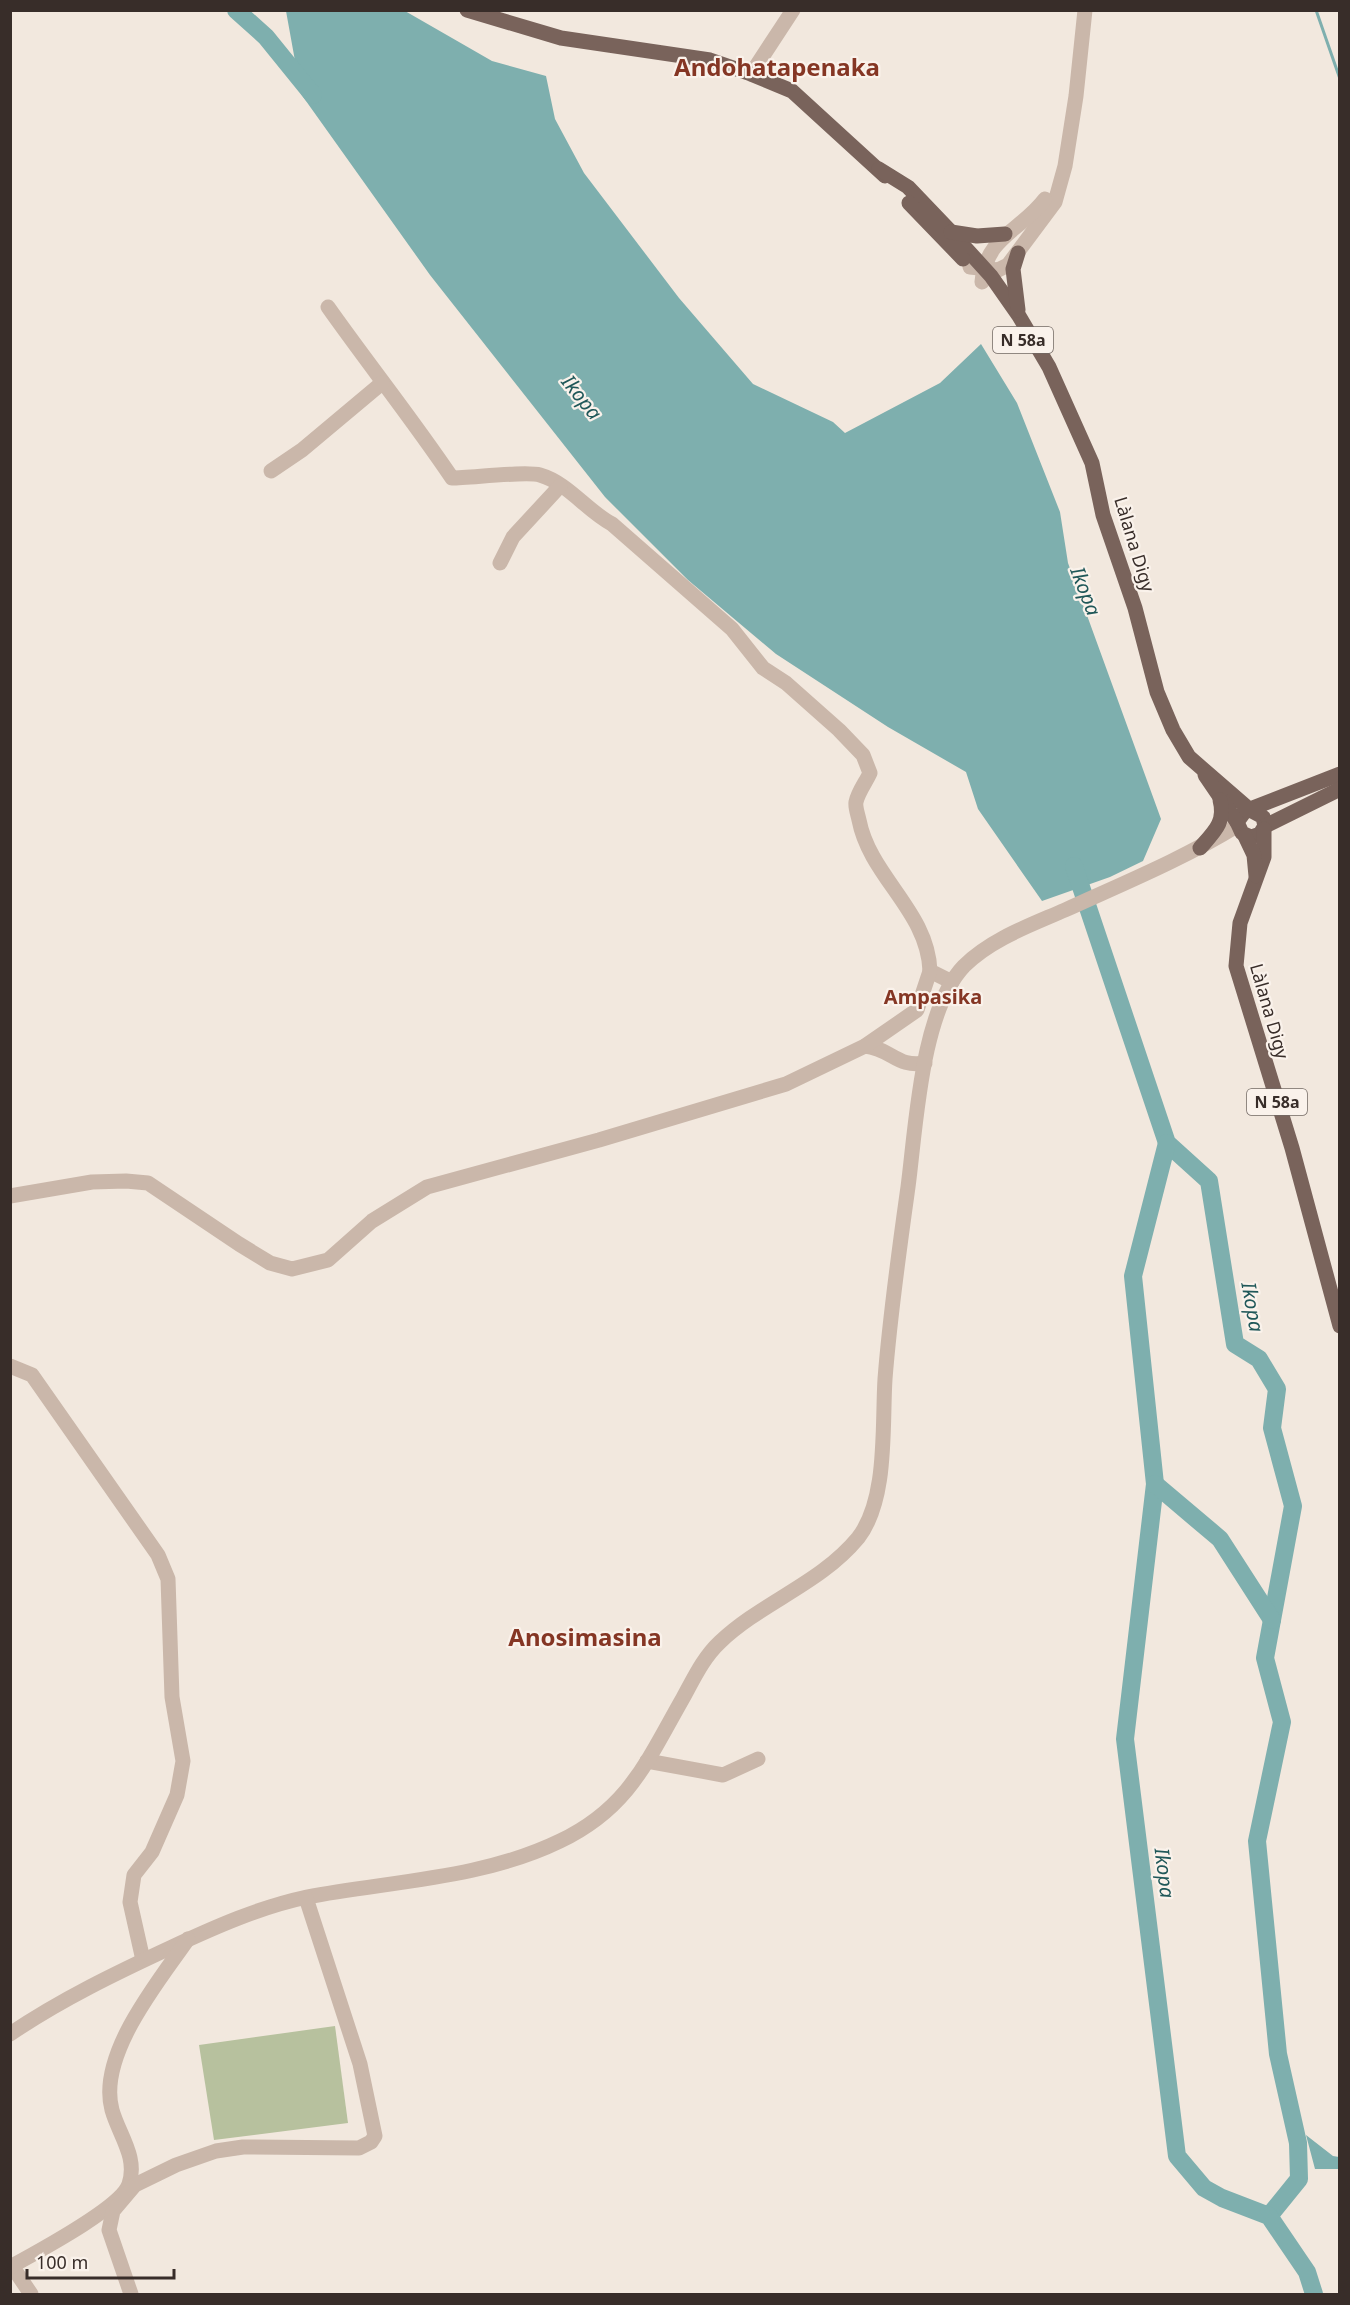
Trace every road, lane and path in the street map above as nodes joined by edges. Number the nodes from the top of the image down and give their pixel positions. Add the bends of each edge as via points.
1 (467, 10) edge
2 (793, 10) edge
3 (1085, 10) edge
4 (751, 74) junction
5 (879, 169) junction
6 (1059, 186) junction
7 (951, 232) junction
8 (1005, 234) junction
9 (1018, 253) junction
10 (978, 272) junction
11 (328, 307) dead end
12 (1019, 316) junction
13 (382, 383) junction
14 (1064, 397) junction
15 (271, 471) dead end
16 (560, 486) junction
17 (500, 563) dead end
18 (1340, 774) edge
19 (1340, 789) edge
20 (1224, 793) junction
21 (1288, 796) junction
22 (1250, 810) junction
23 (1264, 827) junction
24 (1241, 829) junction
25 (1195, 851) junction
26 (1256, 879) junction
27 (930, 971) junction
28 (952, 982) junction
29 (865, 1046) junction
30 (925, 1063) junction
31 (10, 1196) edge
32 (1340, 1326) edge
33 (10, 1366) edge
34 (758, 1759) dead end
35 (647, 1761) junction
36 (306, 1898) junction
37 (188, 1939) junction
38 (143, 1960) junction
39 (13, 2031) edge
40 (11, 2267) edge
41 (31, 2295) edge
42 (131, 2295) edge

1 - 4 main road, Làlana Digy / N 58a via 561,38 710,60
2 - 4 street
3 - 6 street via 1076,96
4 - 5 main road, Làlana Digy / N 58a via 792,91
5 - 7 main road, Làlana Digy / N 58a via 908,187
5 - 10 main road, Làlana Digy / N 58a
6 - 8 street via 1036,212
6 - 9 street via 1055,202
7 - 8 main road via 977,236
7 - 10 main road, Làlana Digy / N 58a
8 - 10 street
9 - 10 street via 998,270
9 - 12 main road via 1013,269
10 - 12 main road, Làlana Digy / N 58a
10 - 14 main road, Làlana Digy / N 58a
11 - 13 street
12 - 14 main road, Làlana Digy / N 58a
13 - 15 street
13 - 16 street via 452,478 539,475
14 - 20 main road, Làlana Digy / N 58a via 1092,463 1103,515 1135,608 1157,692 1184,750
16 - 17 street via 513,537
16 - 27 street via 620,531 732,628 763,668 786,683 863,755 870,773 856,803 863,837 877,866 899,893 922,934
18 - 21 main road
19 - 23 main road
20 - 21 main road via 1258,798
20 - 22 main road, N 58a
20 - 24 main road, N 58a
20 - 25 main road via 1220,824
21 - 22 main road
22 - 23 main road via 1260,813
22 - 24 main road via 1242,814
23 - 24 main road via 1256,836
23 - 26 main road, N 58a via 1264,857
24 - 25 street
24 - 26 main road, N 58a via 1254,855
25 - 28 street via 1023,929 976,955
26 - 32 main road, Làlana Digy / N 58a via 1240,924 1236,966 1292,1148
27 - 28 street
27 - 29 street via 917,1010
28 - 30 street via 936,1020
29 - 30 street via 882,1049 907,1065
29 - 31 street via 786,1084 427,1187 372,1221 328,1260 292,1269 254,1254 148,1183 92,1182
30 - 35 street via 890,1312 879,1481 868,1523 824,1571 718,1644 702,1664
33 - 38 street via 32,1376 158,1555 168,1579 172,1697 183,1761 177,1795 152,1852 134,1875 130,1902
34 - 35 street via 723,1775
35 - 36 street via 627,1793 593,1824 542,1849 462,1872
36 - 37 street via 275,1905
36 - 42 street via 360,2064 375,2136 359,2148 243,2147 216,2151 135,2185 113,2211 109,2229
37 - 38 street
37 - 40 street via 136,2015 114,2067 112,2110 129,2150 129,2186 114,2204
38 - 39 street
40 - 41 street

